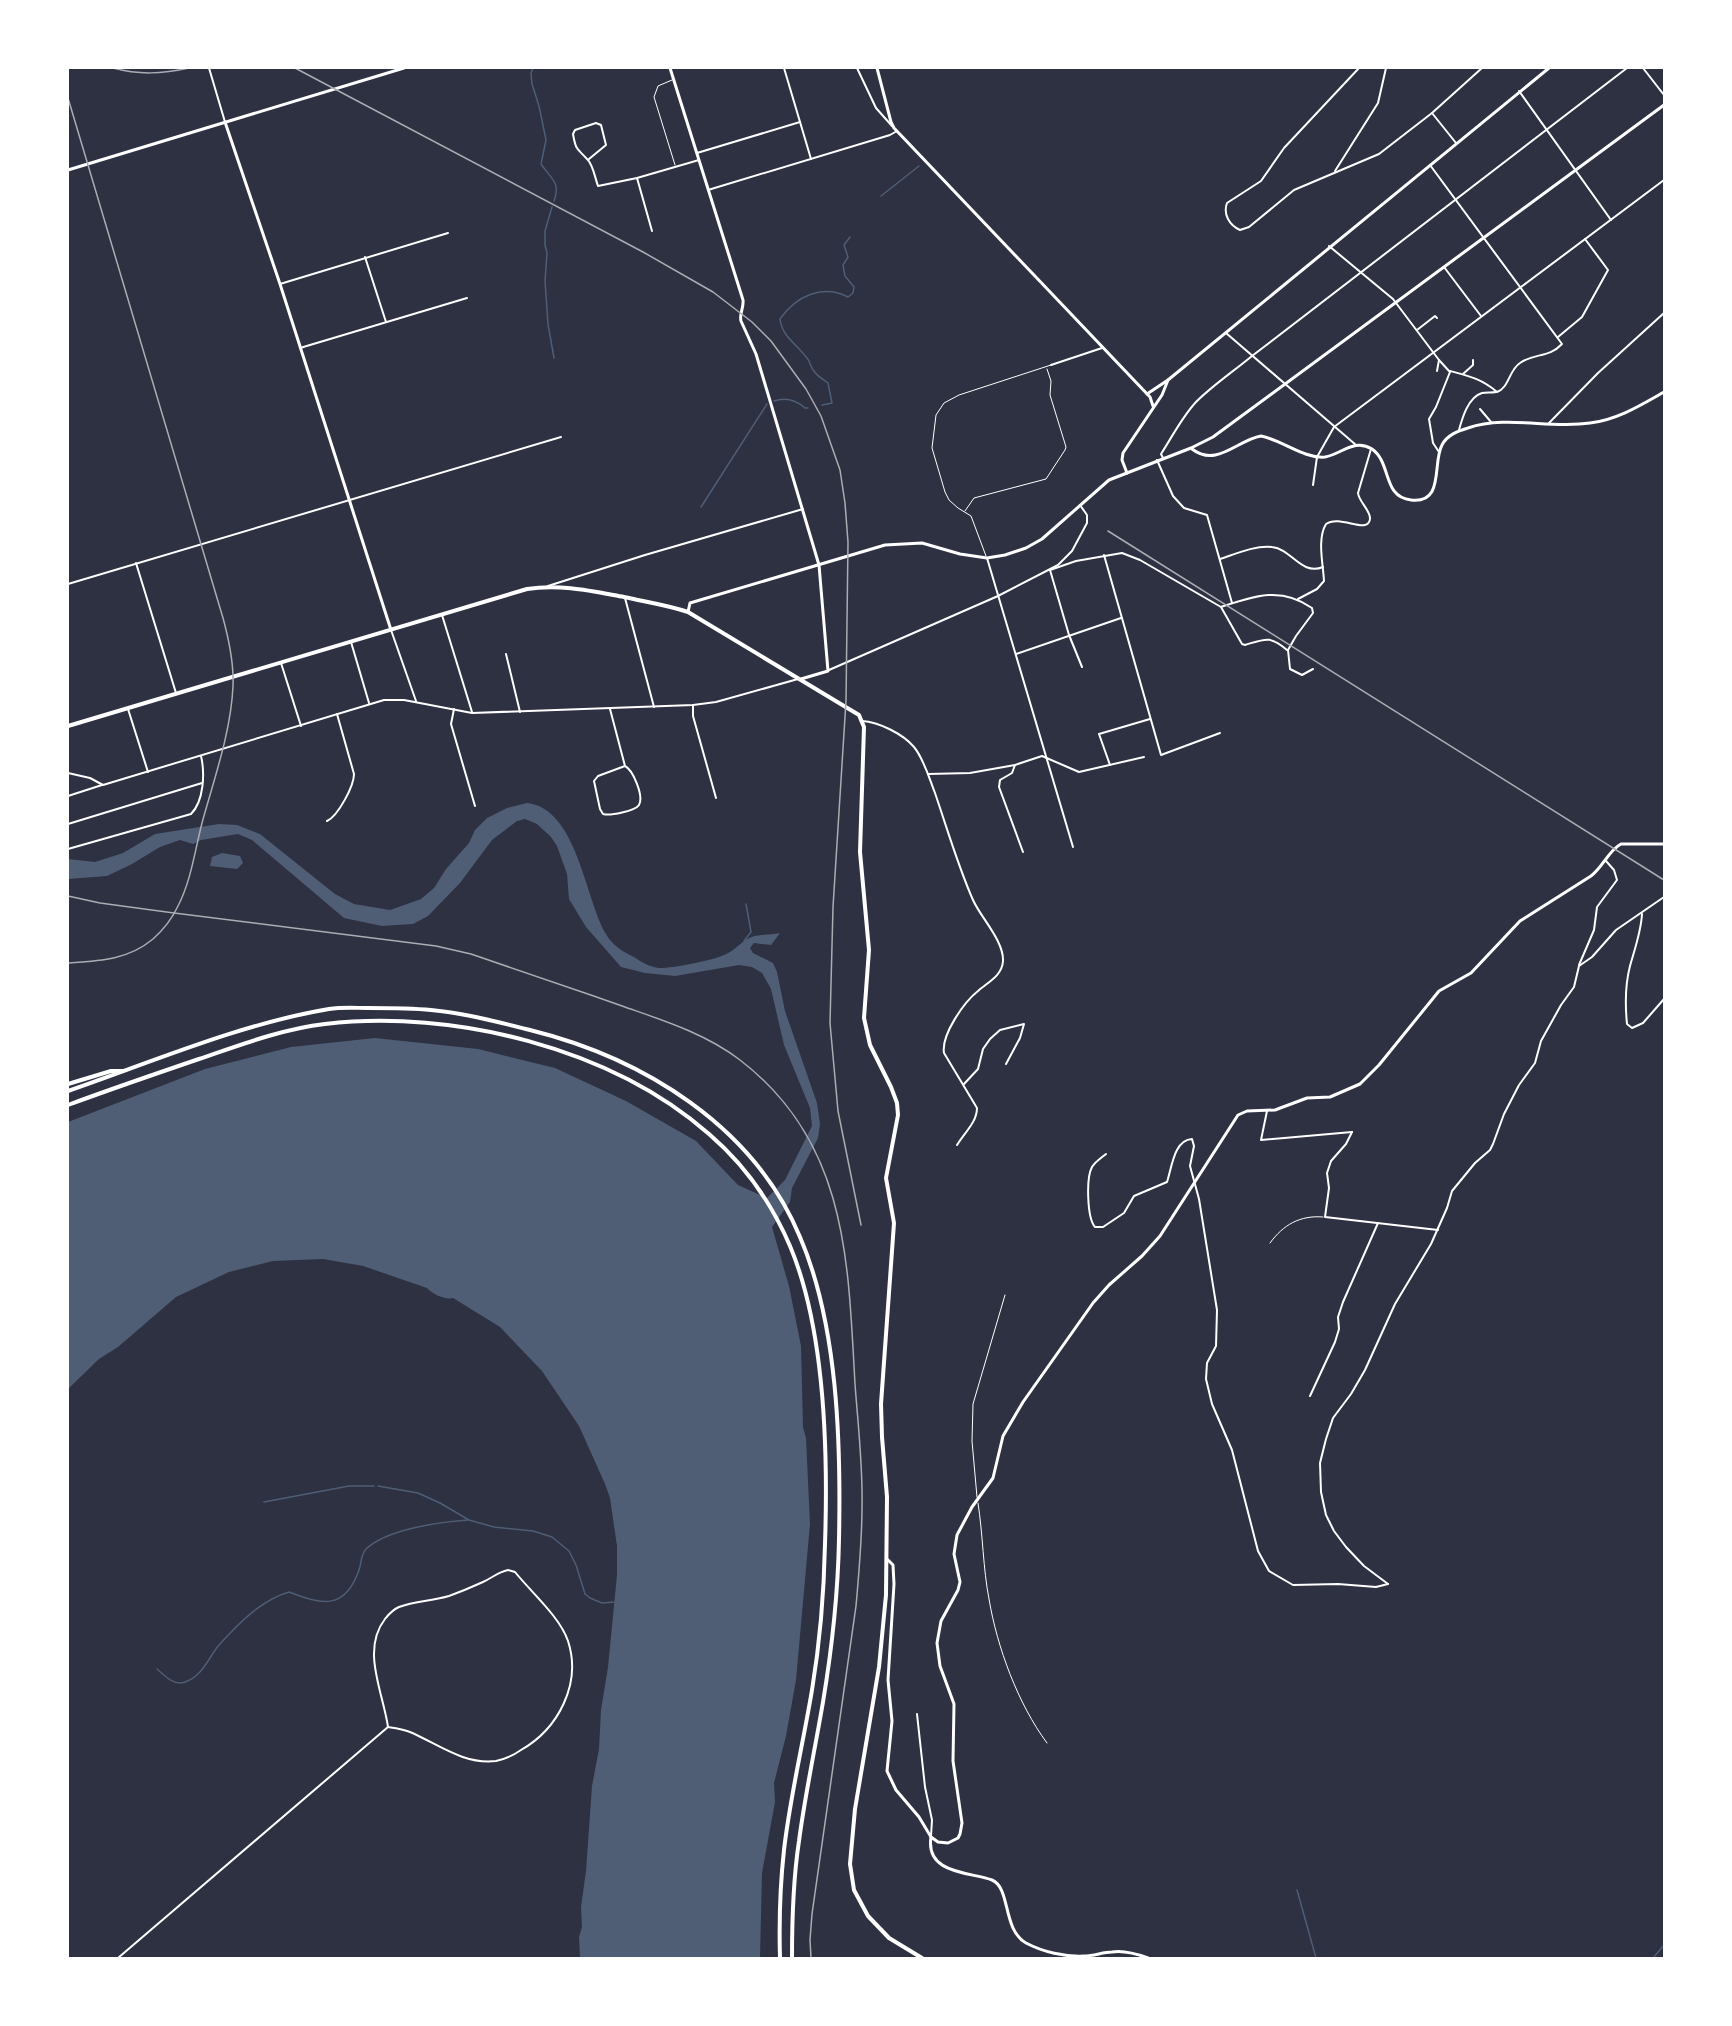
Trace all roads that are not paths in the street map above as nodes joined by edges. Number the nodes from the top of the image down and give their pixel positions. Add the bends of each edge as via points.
1 (209, 68) edge
2 (404, 68) edge
3 (670, 68) edge
4 (784, 68) edge
5 (857, 68) edge
6 (877, 68) edge
7 (1359, 68) edge
8 (1386, 68) edge
9 (1482, 68) edge
10 (1549, 68) edge
11 (1627, 68) edge
12 (1643, 68) edge
13 (674, 79) junction
14 (1519, 92) junction
15 (1665, 95) edge
16 (1665, 105) edge
17 (1432, 113) junction
18 (800, 122) junction
19 (224, 123) junction
20 (896, 129) junction
21 (1547, 129) junction
22 (1456, 143) junction
23 (697, 153) junction
24 (589, 159) junction
25 (699, 159) junction
26 (811, 159) junction
27 (1430, 165) junction
28 (675, 167) junction
29 (68, 170) edge
30 (1576, 170) junction
31 (1334, 173) junction
32 (637, 178) junction
33 (1665, 180) edge
34 (708, 190) junction
35 (1456, 199) junction
36 (1611, 220) junction
37 (652, 231) dead end
38 (448, 233) dead end
39 (1484, 237) junction
40 (1585, 239) junction
41 (1329, 246) junction
42 (365, 257) junction
43 (1444, 267) junction
44 (1361, 272) junction
45 (280, 284) junction
46 (1521, 287) junction
47 (467, 298) dead end
48 (1396, 302) junction
49 (1665, 313) edge
50 (1481, 316) junction
51 (1437, 318) dead end
52 (386, 322) junction
53 (1417, 330) junction
54 (1224, 332) junction
55 (1557, 337) junction
56 (300, 348) junction
57 (1104, 348) junction
58 (1433, 352) junction
59 (1252, 356) junction
60 (1439, 360) junction
61 (1473, 360) dead end
62 (1051, 366) joint
63 (1046, 367) junction
64 (1437, 371) dead end
65 (1450, 372) junction
66 (1463, 374) junction
67 (1168, 380) junction
68 (1285, 384) junction
69 (1497, 392) junction
70 (1665, 392) edge
71 (1147, 394) junction
72 (1153, 406) junction
73 (1480, 409) dead end
74 (1491, 422) junction
75 (1549, 423) junction
76 (1334, 427) junction
77 (1460, 430) junction
78 (561, 437) dead end
79 (1356, 445) junction
80 (1191, 448) junction
81 (1371, 449) junction
82 (1438, 452) junction
83 (1317, 457) junction
84 (1163, 458) junction
85 (1157, 460) junction
86 (1127, 473) junction
87 (1313, 485) dead end
88 (348, 501) junction
89 (1080, 505) junction
90 (803, 509) junction
91 (965, 511) junction
92 (1104, 555) junction
93 (987, 558) junction
94 (1220, 559) junction
95 (136, 564) junction
96 (819, 565) junction
97 (1323, 567) junction
98 (1050, 570) junction
99 (68, 584) edge
100 (548, 586) junction
101 (998, 596) junction
102 (625, 598) junction
103 (1296, 600) junction
104 (1232, 603) junction
105 (1221, 607) junction
106 (688, 612) junction
107 (442, 615) junction
108 (1122, 618) junction
109 (391, 630) junction
110 (1069, 635) junction
111 (351, 642) junction
112 (1288, 650) junction
113 (506, 654) dead end
114 (1016, 654) junction
115 (281, 663) junction
116 (1082, 667) dead end
117 (1313, 669) dead end
118 (828, 671) junction
119 (799, 679) junction
120 (176, 695) junction
121 (416, 702) junction
122 (369, 704) junction
123 (693, 705) junction
124 (654, 707) junction
125 (128, 709) junction
126 (454, 709) junction
127 (610, 709) junction
128 (520, 712) junction
129 (472, 713) junction
130 (337, 714) junction
131 (1150, 719) junction
132 (862, 721) junction
133 (68, 726) edge
134 (301, 727) junction
135 (1220, 733) dead end
136 (201, 756) junction
137 (1144, 757) dead end
138 (1047, 759) junction
139 (1015, 765) junction
140 (1110, 765) junction
141 (625, 766) junction
142 (148, 772) junction
143 (68, 773) edge
144 (928, 774) junction
145 (202, 783) junction
146 (103, 785) junction
147 (68, 796) edge
148 (716, 798) dead end
149 (475, 807) dead end
150 (327, 821) dead end
151 (68, 824) edge
152 (1665, 844) edge
153 (1073, 847) dead end
154 (68, 849) edge
155 (1023, 852) dead end
156 (1606, 861) junction
157 (1665, 897) edge
158 (1642, 914) junction
159 (1579, 966) junction
160 (1665, 999) edge
161 (1006, 1064) dead end
162 (127, 1071) junction
163 (68, 1084) edge
164 (964, 1084) junction
165 (68, 1091) edge
166 (68, 1105) edge
167 (1267, 1111) junction
168 (957, 1145) dead end
169 (1106, 1154) dead end
170 (1194, 1184) junction
171 (1325, 1217) junction
172 (1378, 1223) junction
173 (1438, 1230) junction
174 (1270, 1244) dead end
175 (1005, 1295) dead end
176 (1310, 1396) dead end
177 (977, 1499) junction
178 (887, 1559) junction
179 (916, 1714) dead end
180 (388, 1726) junction
181 (1047, 1743) dead end
182 (931, 1837) junction
183 (118, 1959) edge
184 (780, 1959) edge
185 (792, 1959) edge
186 (922, 1959) edge
187 (1148, 1959) edge

1 - 19 street
2 - 19 main road
3 - 13 main road
4 - 18 street
5 - 20 street via 876,108
6 - 20 main road
7 - 31 street via 1284,148 1261,181 1227,203 1227,216 1240,230 1294,190
8 - 31 street via 1378,103
9 - 17 street
10 - 14 main road
11 - 21 street
12 - 15 street
13 - 23 main road
13 - 28 lane via 658,86 654,97
14 - 21 street
14 - 22 main road
16 - 30 main road
17 - 22 street
17 - 31 street via 1379,154
18 - 23 street
18 - 26 street
19 - 29 main road
19 - 45 main road
20 - 26 street via 890,135
20 - 57 main road
21 - 30 street
21 - 35 street
22 - 27 main road
23 - 25 main road
24 - 24 street via 606,145 601,125 596,123 573,134 576,149
24 - 32 street via 598,186
25 - 28 street
25 - 34 main road
26 - 34 street
27 - 35 street
27 - 41 main road
28 - 32 street
30 - 36 street
30 - 39 main road
32 - 37 street
33 - 36 street
34 - 90 main road via 743,300 741,321 756,354
35 - 39 street
35 - 44 street
36 - 40 street
38 - 42 street
39 - 43 main road
39 - 46 street
40 - 46 street
40 - 55 street via 1608,270 1582,317
41 - 44 street
41 - 54 main road
42 - 45 street
42 - 52 street
43 - 48 main road
43 - 50 street
44 - 48 street
44 - 59 street
45 - 56 main road
46 - 50 street
46 - 55 street
47 - 52 street
48 - 53 street
48 - 68 main road
49 - 75 street
50 - 58 street
51 - 53 street
52 - 56 street
53 - 58 street
54 - 59 street
54 - 67 main road
55 - 69 street via 1562,344 1555,352 1518,364
56 - 88 main road
57 - 62 street
57 - 71 main road
58 - 60 street
58 - 76 street
59 - 68 street
59 - 84 street via 1196,402 1161,454
60 - 64 street
60 - 65 street
61 - 66 street
62 - 63 lane
63 - 91 lane via 1065,450 1046,479 974,498
63 - 91 lane via 959,395 944,403 936,415 932,448 935,462 949,500
65 - 66 street
65 - 82 street via 1429,420
66 - 69 street via 1476,377
67 - 71 main road
67 - 72 main road
68 - 76 street
68 - 80 main road via 1213,437
69 - 77 street via 1473,399
70 - 75 main road via 1604,421
71 - 72 main road
72 - 86 main road via 1123,453
73 - 74 street
74 - 75 main road
74 - 77 main road
76 - 79 street
76 - 83 street
77 - 82 main road via 1447,438
78 - 88 street
79 - 81 main road
79 - 83 main road
80 - 83 main road via 1205,456 1233,450 1261,436
80 - 84 main road
81 - 82 main road via 1382,459 1394,492 1410,500 1420,500 1432,491
81 - 97 street via 1358,493 1370,521 1360,527 1338,520 1326,524 1322,534
83 - 87 street
84 - 85 main road
85 - 86 main road
85 - 94 street via 1173,496 1184,508 1207,515
86 - 89 main road via 1109,480
88 - 95 street
88 - 109 main road
89 - 93 main road via 1042,539 1026,548
89 - 98 street via 1087,523 1072,551
90 - 96 main road
90 - 100 street
91 - 93 lane via 974,520
92 - 98 street
92 - 105 street via 1131,556
92 - 108 street
93 - 96 main road via 905,542 885,544
93 - 101 street
94 - 97 street via 1271,546 1308,568
94 - 104 street
95 - 99 street
95 - 120 street
96 - 106 main road via 690,603
96 - 118 main road
97 - 103 street via 1324,580 1317,589
98 - 101 street
98 - 110 street
100 - 102 main road via 581,588
100 - 107 main road
101 - 114 street
101 - 118 street
102 - 106 main road
102 - 124 street
103 - 104 street via 1269,593
103 - 112 street via 1312,608 1313,613
104 - 105 street
105 - 112 street via 1242,644 1271,639
106 - 119 main road
107 - 109 main road
107 - 129 street
108 - 110 street
108 - 131 street
109 - 111 main road
109 - 121 street
110 - 114 street
110 - 116 street
111 - 115 main road
111 - 122 street
112 - 117 street via 1290,669 1302,675
113 - 128 street
114 - 138 street
115 - 120 main road
115 - 134 street
118 - 119 main road
119 - 123 street
119 - 132 main road
120 - 125 main road
121 - 122 street via 395,699
121 - 126 street
122 - 130 street
123 - 124 street
123 - 148 street
124 - 127 street
125 - 133 main road
125 - 142 street
126 - 129 street
126 - 149 street via 451,724
127 - 128 street
127 - 141 street
128 - 129 street
130 - 134 street
130 - 150 street via 354,782
131 - 135 street via 1161,755
131 - 140 street via 1099,734
132 - 144 street via 892,731 909,742
132 - 178 main road via 860,852 869,950 864,1018 870,1045 891,1087 898,1115 886,1179 894,1223 882,1390
134 - 136 street
136 - 142 street
136 - 145 street
137 - 140 street
138 - 139 street via 1042,756
138 - 140 street via 1079,772
138 - 153 street
139 - 144 street via 958,775
139 - 155 street via 1012,773 1000,780 999,787
141 - 141 street via 634,775 639,804 609,816 603,814 594,781
142 - 146 street
143 - 146 street
144 - 164 street via 973,901 1002,949 999,974 977,992 951,1025 943,1047
145 - 151 street
145 - 154 street via 191,814
146 - 147 street
152 - 156 main road via 1616,847
156 - 159 street via 1617,880 1597,907 1594,930
156 - 167 main road via 1592,876 1520,921 1471,974 1438,991 1364,1082 1339,1094 1307,1098
157 - 158 street
158 - 159 street via 1616,930
158 - 160 street via 1626,992 1627,1024 1632,1028 1643,1023
159 - 173 street via 1574,987 1541,1041 1535,1063 1519,1085 1490,1150 1474,1162 1452,1191
161 - 164 street via 1024,1024 1000,1030 990,1039 978,1070
162 - 163 main road via 111,1071
162 - 165 main road
162 - 185 main road via 233,1033 324,1010 433,1010 559,1038 651,1077 718,1124 765,1175 789,1213 815,1280 833,1382 838,1454 831,1651 798,1843
164 - 168 street via 977,1108 977,1116
166 - 184 main road via 239,1045 300,1028 368,1021 428,1023 483,1031 552,1048 623,1076 682,1112 733,1158 780,1225 798,1269 809,1311 822,1409 826,1507 819,1638 784,1850
167 - 170 main road via 1238,1115
167 - 171 street via 1261,1140 1352,1132 1327,1173 1329,1196
169 - 170 street via 1093,1166 1088,1179 1090,1218 1095,1227 1103,1227 1124,1213 1134,1196 1167,1182 1175,1155 1188,1139 1192,1139 1194,1146 1190,1166
170 - 173 street via 1217,1310 1216,1346 1207,1363 1206,1378 1212,1404 1232,1450 1258,1551 1269,1571 1293,1585 1388,1584 1364,1566 1334,1531 1323,1504 1320,1463 1333,1418 1365,1370 1395,1304
170 - 177 main road via 1153,1245 1093,1303 1023,1402 1003,1436 993,1478
171 - 172 street
171 - 174 lane via 1296,1220
172 - 173 street
172 - 176 street via 1343,1302 1335,1342
175 - 177 lane via 973,1404
177 - 181 lane via 989,1600 999,1645 1034,1725
177 - 182 main road via 956,1540 954,1554 960,1582 941,1621 937,1643 940,1666 954,1704 953,1761 962,1828 958,1838 948,1843
178 - 182 main road via 894,1565 888,1680 892,1721 887,1772
178 - 186 main road via 883,1634 854,1818 850,1873 858,1898 873,1922 889,1938
179 - 182 street via 932,1820
180 - 180 street via 472,1760 496,1761 534,1743 561,1712 568,1691 572,1664 561,1626 515,1572 508,1570 459,1592 394,1610 379,1626 373,1651
180 - 183 street
182 - 187 main road via 932,1850 941,1863 999,1885 1012,1928 1021,1940 1069,1956 1123,1952

